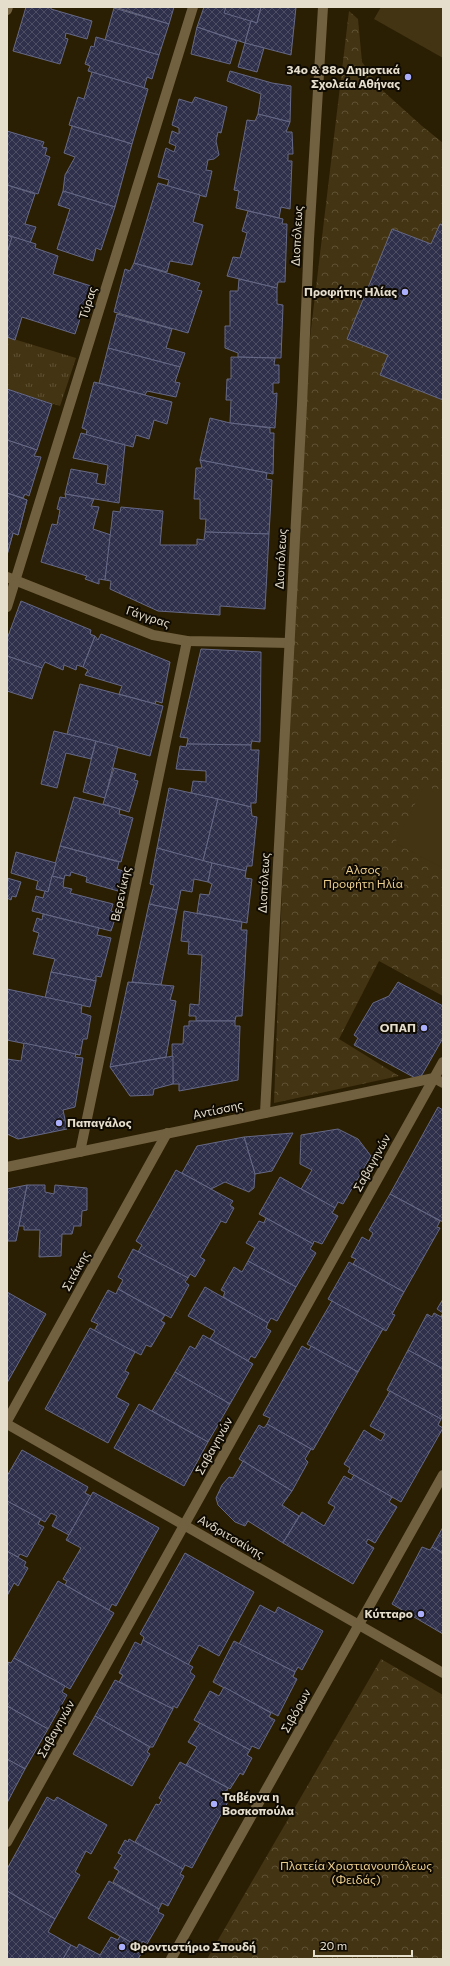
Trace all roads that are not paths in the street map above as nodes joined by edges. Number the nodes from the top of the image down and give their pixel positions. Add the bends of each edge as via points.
1 (8, 7) edge
2 (193, 7) edge
3 (323, 7) edge
4 (7, 10) edge
5 (12, 579) edge
6 (7, 607) edge
7 (187, 641) junction
8 (290, 643) junction
9 (443, 1062) edge
10 (439, 1080) edge
11 (265, 1113) junction
12 (167, 1134) junction
13 (80, 1152) junction
14 (7, 1167) edge
15 (7, 1423) edge
16 (443, 1475) edge
17 (185, 1526) junction
18 (359, 1625) junction
19 (443, 1673) edge
20 (7, 1842) edge
21 (171, 1959) edge

1 - 4 street
2 - 5 street, Τύρας
3 - 8 street, Διοπόλεως
5 - 6 street, Τύρας
5 - 7 street, Γάγγρας via 152,635
7 - 8 street, Γάγγρας
7 - 13 street, Βερενίκης
8 - 11 street, Διοπόλεως
9 - 10 street, Σαβαγηνών
10 - 11 street, Αντίσσης
10 - 17 street, Σαβαγηνών
11 - 12 street, Αντίσσης
12 - 13 street, Αντίσσης
12 - 15 street, Σιτάκης
13 - 14 street, Αντίσσης
15 - 17 street, Ανδριτσαίνης
16 - 18 street, Σιβόρων
17 - 18 street, Ανδριτσαίνης
17 - 20 street, Σαβαγηνών
18 - 19 street, Ανδριτσαίνης
18 - 21 street, Σιβόρων

